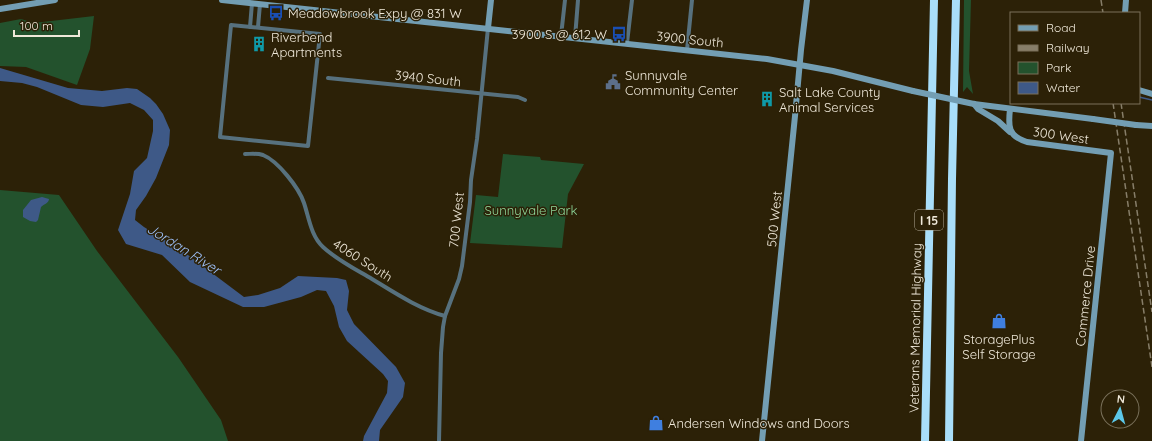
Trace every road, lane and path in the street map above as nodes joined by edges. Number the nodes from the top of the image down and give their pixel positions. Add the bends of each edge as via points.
1 (55, 0) edge
2 (222, 0) edge
3 (491, 0) edge
4 (565, 0) edge
5 (578, 0) edge
6 (632, 0) edge
7 (692, 0) edge
8 (807, 0) edge
9 (934, 0) edge
10 (956, 0) edge
11 (1126, 0) edge
12 (252, 3) junction
13 (260, 4) junction
14 (0, 9) edge
15 (1125, 12) edge
16 (250, 26) junction
17 (258, 27) junction
18 (488, 28) junction
19 (561, 36) junction
20 (574, 38) junction
21 (627, 43) junction
22 (687, 50) junction
23 (800, 64) junction
24 (328, 78) dead end
25 (1140, 90) edge
26 (481, 93) junction
27 (1152, 94) edge
28 (525, 100) dead end
29 (974, 104) junction
30 (1010, 109) junction
31 (1152, 126) edge
32 (1012, 133) junction
33 (1111, 153) joint
34 (245, 154) dead end
35 (445, 316) junction
36 (439, 441) edge
37 (762, 441) edge
38 (925, 441) edge
39 (950, 441) edge
40 (1081, 441) edge

1 - 14 main road
2 - 12 main road, 3900 South
3 - 18 main road, 700 West
4 - 19 street
5 - 20 street
6 - 21 street
7 - 22 street
8 - 23 main road, 500 West
9 - 38 highway, Veterans Memorial Highway / I 15
10 - 39 highway, I 15
11 - 15 main road
12 - 13 main road, 3900 South
12 - 16 street
13 - 17 street
13 - 18 main road, 3900 South
16 - 17 street
16 - 17 street via 231,25 220,137 308,146 320,34
18 - 19 main road, 3900 South
18 - 26 street, 700 West
19 - 20 main road, 3900 South
20 - 21 main road, 3900 South
21 - 22 main road, 3900 South
22 - 23 main road, 3900 South
23 - 29 main road, 3900 South, bridge
23 - 37 main road, 500 West
24 - 26 street, 3940 South
25 - 27 main road
26 - 28 street, 3940 South
26 - 35 street, 700 West via 462,266
29 - 30 main road, 3900 South
29 - 32 main road, 300 West via 978,110 998,121
30 - 31 main road, 3900 South, bridge
30 - 32 main road via 1009,126
32 - 33 main road, 300 West via 1027,142
33 - 40 main road, Commerce Drive
34 - 35 street, 4060 South via 264,156 275,162 301,194 314,235 322,246 383,286 425,309
35 - 36 street, 700 West via 441,353

